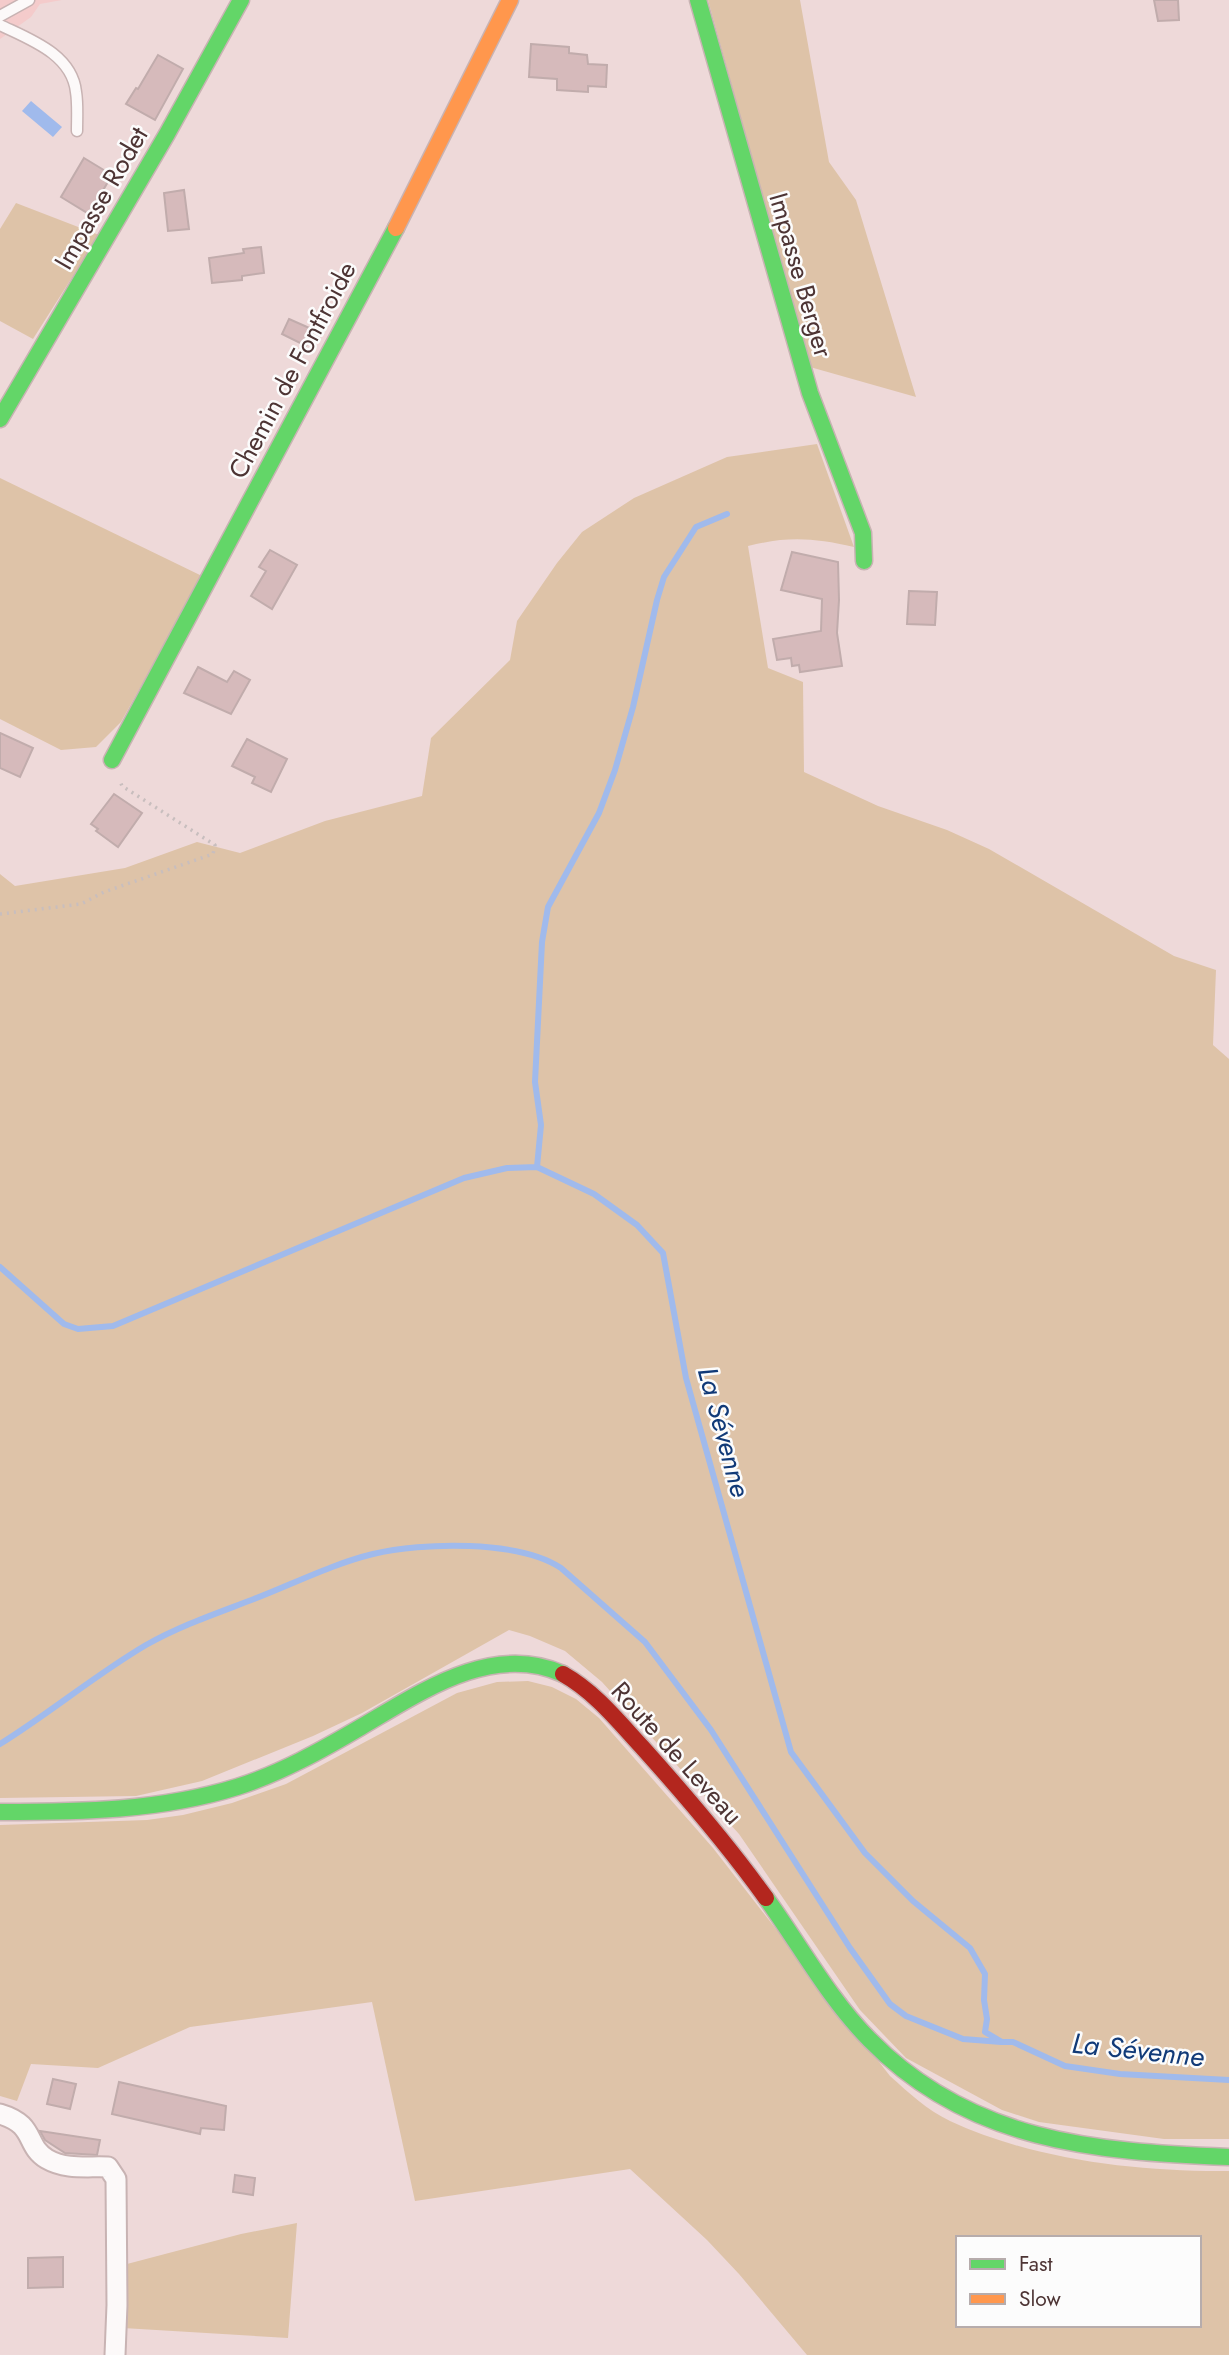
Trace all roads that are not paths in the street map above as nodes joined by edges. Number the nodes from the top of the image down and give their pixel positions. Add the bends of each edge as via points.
1 (29, 0) edge
2 (241, 0) edge
3 (510, 0) edge
4 (698, 0) edge
5 (0, 16) edge
6 (0, 25) edge
7 (77, 131) dead end
8 (0, 419) edge
9 (864, 561) dead end
10 (112, 760) road end
11 (0, 1812) edge
12 (0, 2114) edge
13 (1229, 2157) edge
14 (115, 2355) edge

1 - 5 lane
2 - 8 street, Impasse Rodet
3 - 10 street, Chemin de Fontfroide via 410,201
4 - 9 street, Impasse Berger via 810,393 863,533
6 - 7 lane via 42,46 72,75
11 - 13 street, Route de Leveau via 106,1811 202,1796 296,1763 477,1668 500,1663 551,1668 590,1693 666,1773 729,1846 869,2039 918,2082 971,2113 1046,2139 1130,2153
12 - 14 street via 23,2124 46,2158 67,2166 108,2167 116,2179

